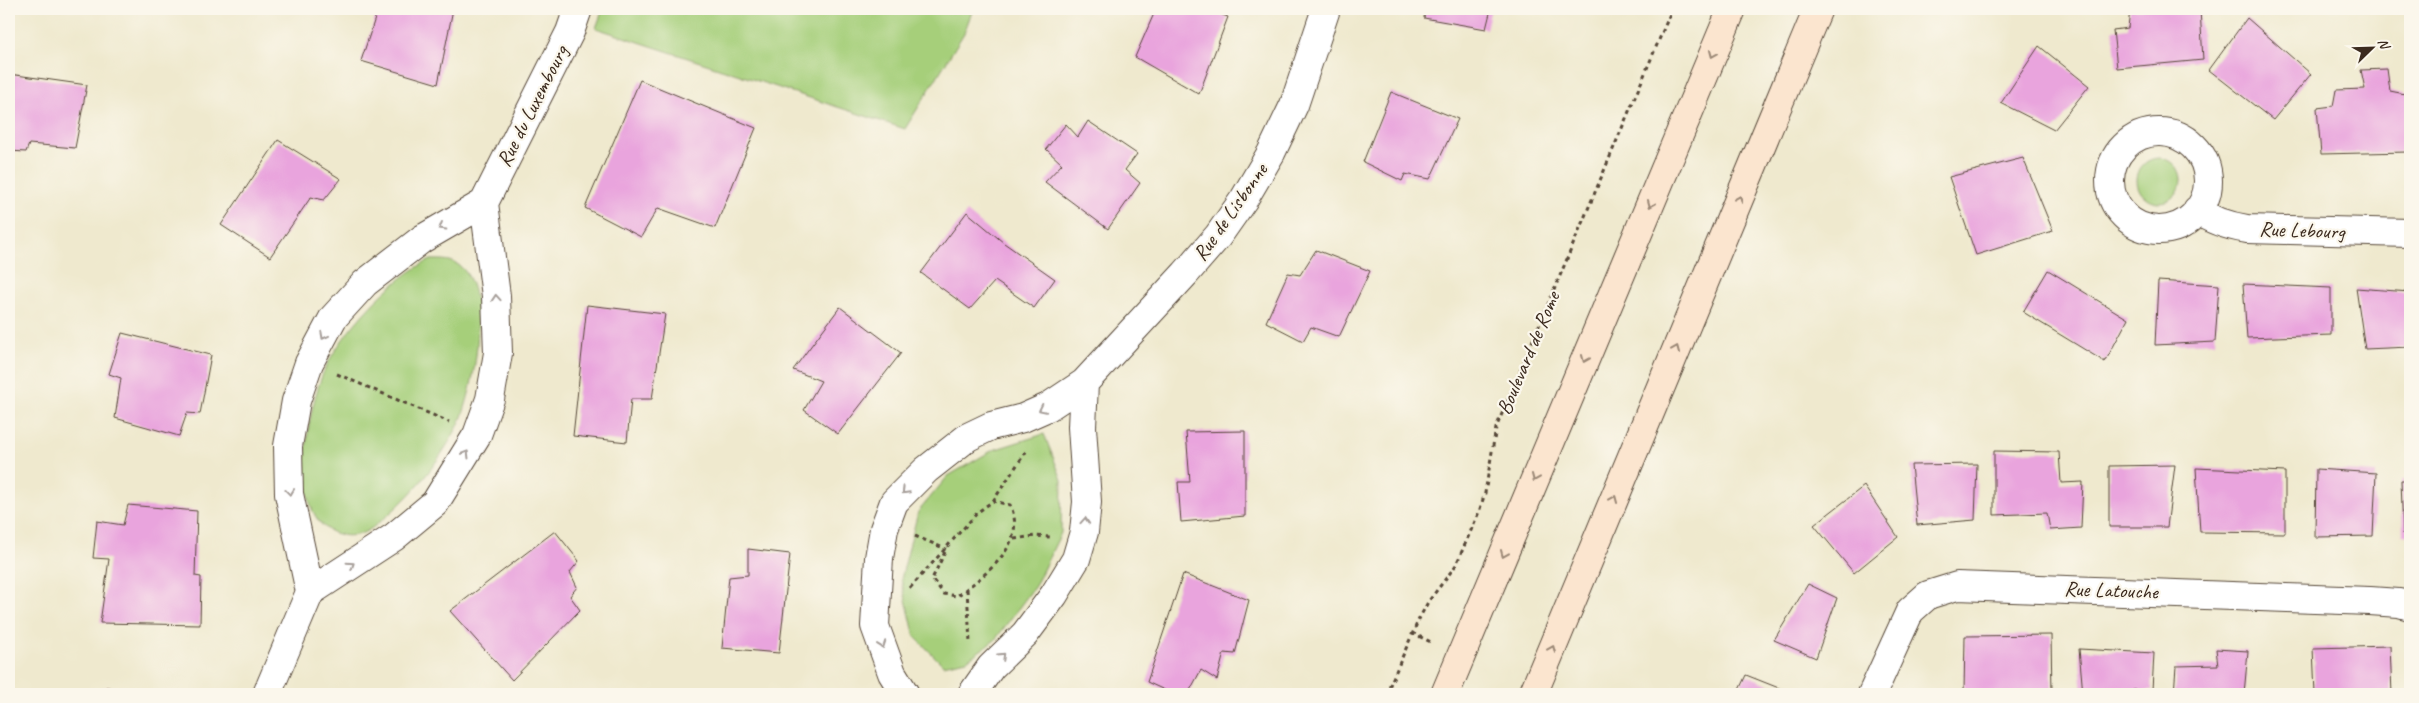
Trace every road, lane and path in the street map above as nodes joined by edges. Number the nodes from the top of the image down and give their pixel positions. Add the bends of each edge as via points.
1 (578, 9) edge
2 (1326, 9) edge
3 (1672, 9) edge
4 (1732, 9) edge
5 (1818, 9) edge
6 (484, 203) junction
7 (2197, 210) dead end
8 (2410, 233) edge
9 (351, 380) dead end
10 (1084, 383) junction
11 (458, 426) dead end
12 (993, 501) joint
13 (310, 592) junction
14 (2410, 606) edge
15 (267, 694) edge
16 (905, 694) edge
17 (972, 694) edge
18 (1386, 694) edge
19 (1446, 694) edge
20 (1533, 694) edge
21 (1872, 694) edge

1 - 6 street, Rue du Luxembourg via 570,32
2 - 10 street, Rue de Lisbonne via 1294,105 1244,199 1185,274
3 - 18 path, Boulevard de Rome via 1496,428 1479,512 1456,565 1418,621
4 -> 19 main road
20 -> 5 main road
13 -> 6 street via 394,537 435,504 477,435 490,399 498,353 496,296
6 -> 13 street via 422,239 365,283 333,318 309,363 296,401 288,446 289,494
7 - 8 street, Rue Lebourg via 2230,227 2247,229
9 - 11 path
10 -> 16 street, Rue de Lisbonne via 1048,407 968,437 926,470 894,502 884,529 879,558 875,626 892,673
17 -> 10 street via 991,667 1025,634 1076,559 1084,532 1087,502 1082,427
12 - 12 path via 1010,505 1015,516 1014,539 995,565 977,582 957,596 944,594 932,578 946,549 978,512
13 - 15 street
14 - 21 street, Rue Latouche via 2400,602 2360,600 1957,586 1928,595 1910,611

